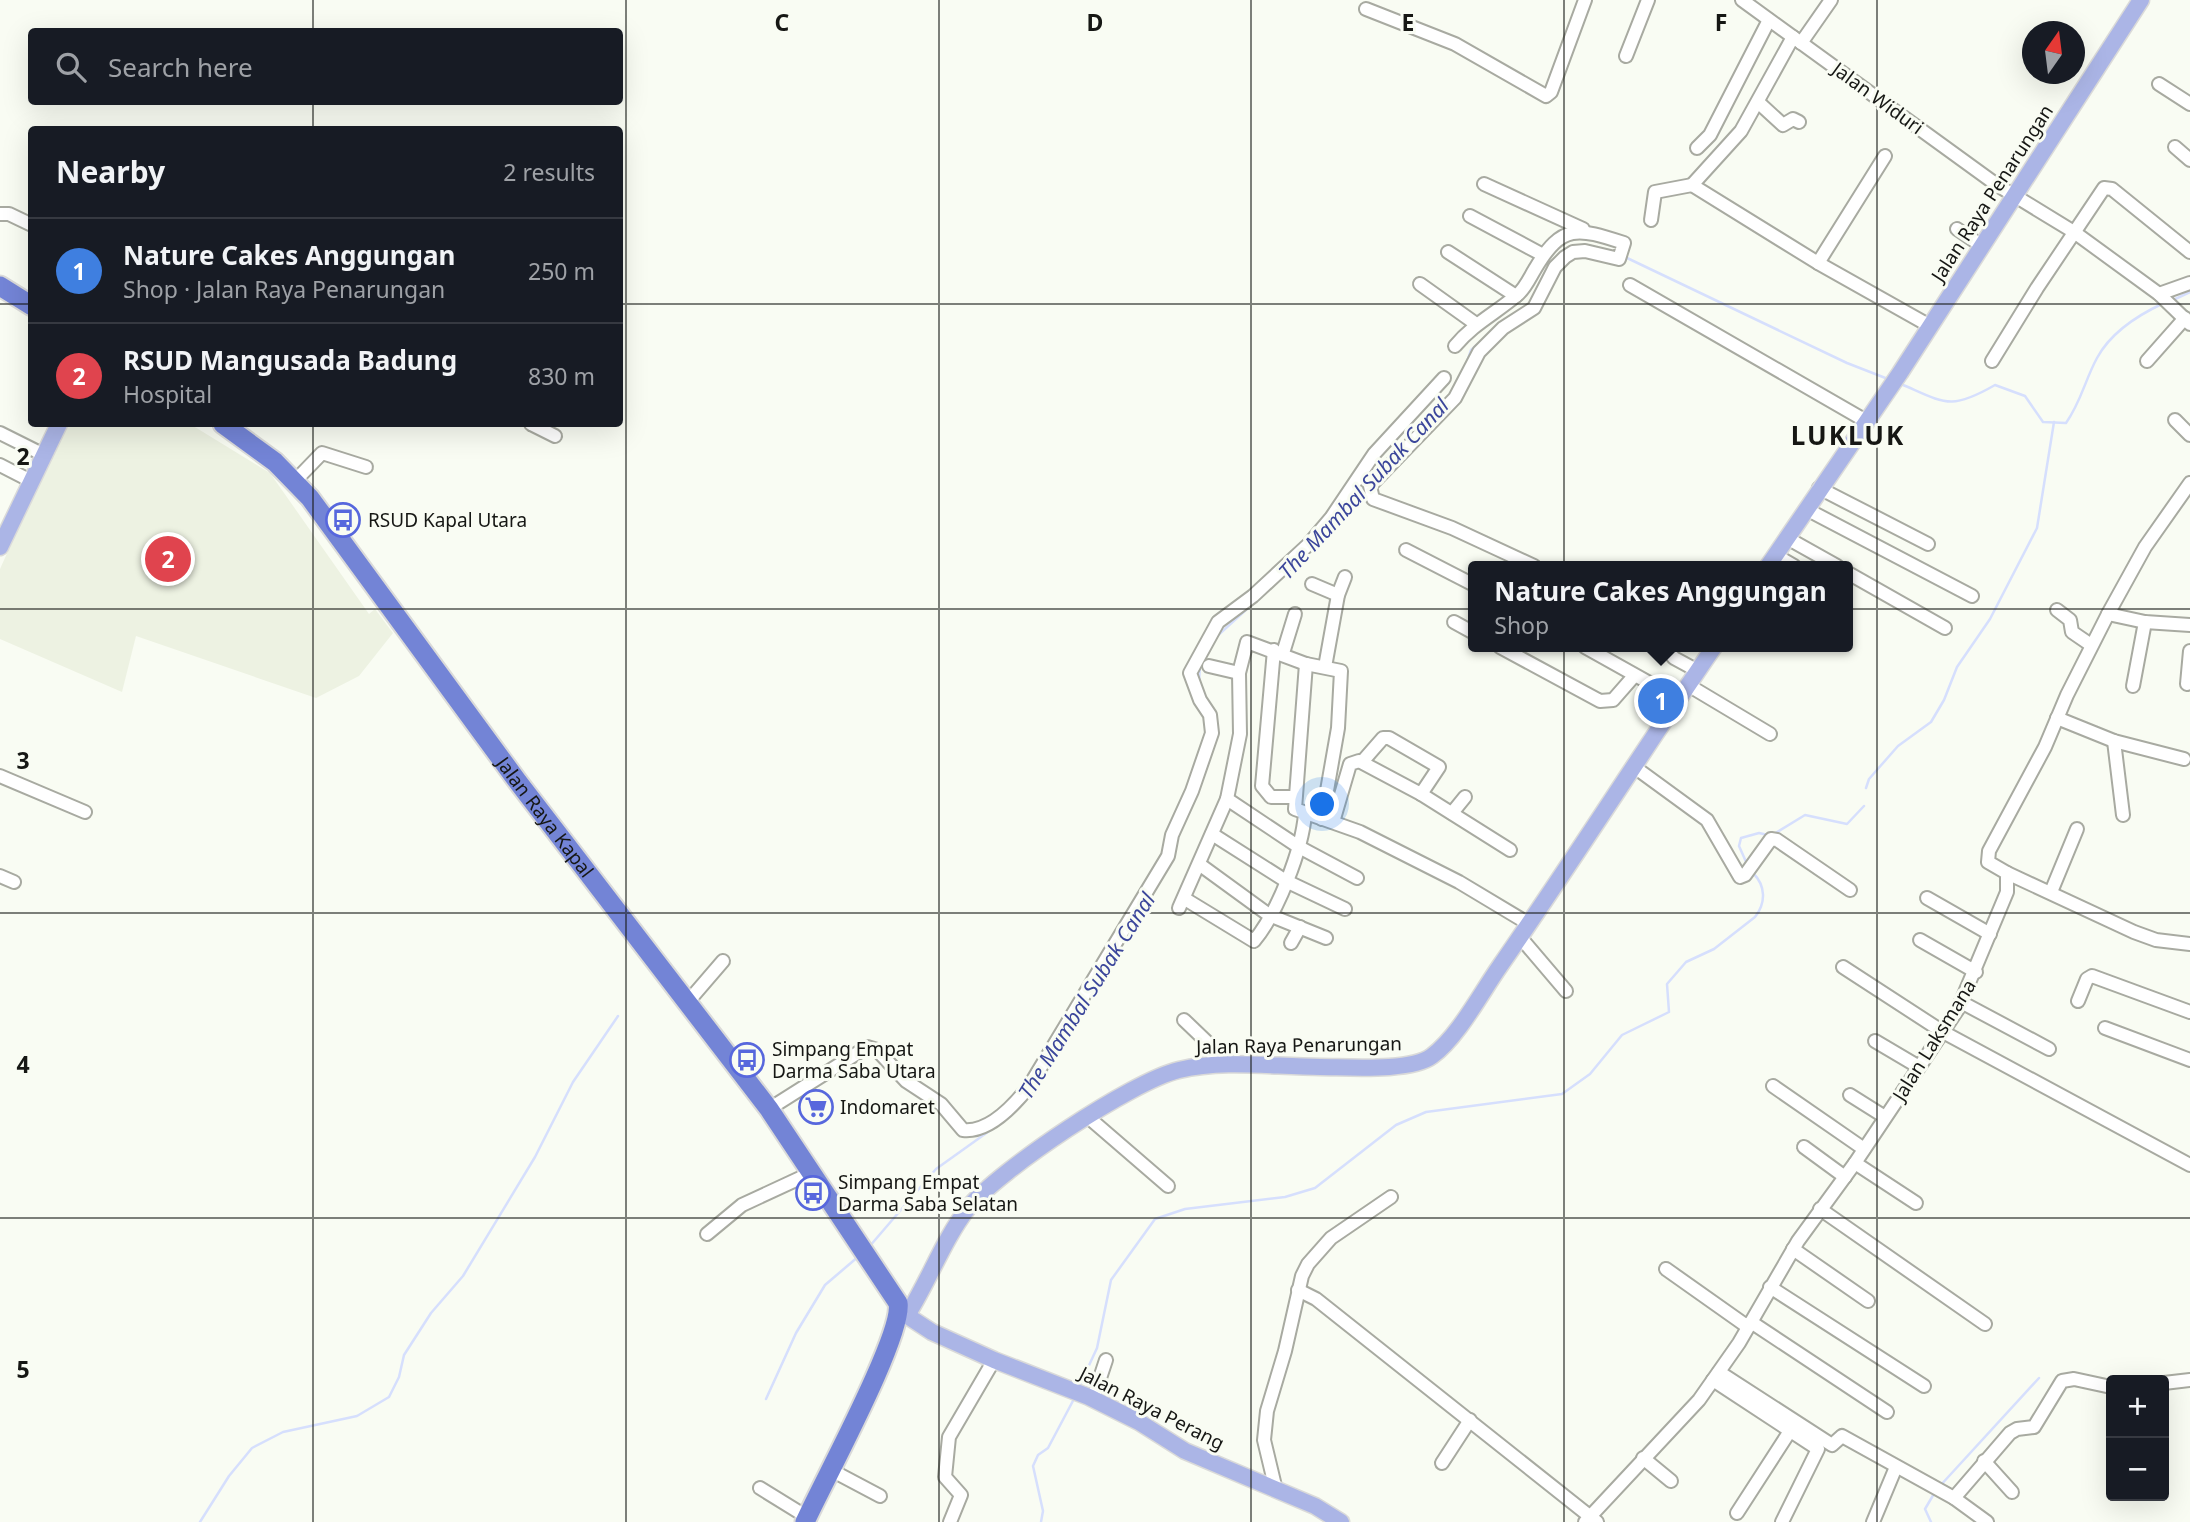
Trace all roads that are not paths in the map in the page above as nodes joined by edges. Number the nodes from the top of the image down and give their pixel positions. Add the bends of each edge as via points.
1 (1586, 0) edge
2 (1648, 0) edge
3 (1742, 0) edge
4 (1831, 0) edge
5 (2141, 0) edge
6 (1366, 9) dead end
7 (1769, 20) junction
8 (1797, 40) junction
9 (1626, 56) dead end
10 (2159, 84) dead end
11 (1759, 103) junction
12 (2190, 104) edge
13 (1799, 122) dead end
14 (2175, 147) dead end
15 (1697, 148) dead end
16 (1885, 156) dead end
17 (2190, 160) edge
18 (1484, 184) dead end
19 (1692, 186) junction
20 (2014, 197) junction
21 (0, 214) edge
22 (1470, 216) dead end
23 (1651, 220) dead end
24 (28, 223) edge
25 (1957, 229) dead end
26 (1590, 232) junction
27 (2074, 232) junction
28 (1982, 246) junction
29 (1448, 251) dead end
30 (2190, 252) edge
31 (1543, 255) junction
32 (1818, 263) junction
33 (2190, 283) edge
34 (1420, 285) dead end
35 (1630, 285) dead end
36 (0, 286) edge
37 (2161, 295) junction
38 (1516, 296) junction
39 (28, 304) edge
40 (2183, 316) edge
41 (1476, 324) junction
42 (1930, 326) junction
43 (1455, 346) dead end
44 (1993, 361) dead end
45 (2147, 361) dead end
46 (1444, 379) dead end
47 (1866, 421) junction
48 (2175, 421) dead end
49 (58, 427) edge
50 (227, 427) edge
51 (537, 427) edge
52 (1394, 432) junction
53 (0, 433) edge
54 (2190, 435) edge
55 (555, 436) dead end
56 (1408, 445) junction
57 (44, 455) junction
58 (0, 465) edge
59 (366, 467) dead end
60 (31, 481) junction
61 (295, 481) junction
62 (2190, 483) edge
63 (1819, 488) junction
64 (1806, 509) junction
65 (1787, 538) junction
66 (1928, 544) dead end
67 (0, 547) edge
68 (1406, 550) dead end
69 (1523, 561) edge
70 (1771, 561) edge
71 (1828, 561) edge
72 (1853, 576) edge
73 (1345, 577) dead end
74 (1468, 582) edge
75 (1311, 584) dead end
76 (1338, 595) junction
77 (1972, 596) dead end
78 (2057, 610) dead end
79 (1296, 614) dead end
80 (2108, 614) junction
81 (1454, 622) dead end
82 (2145, 622) junction
83 (2190, 625) edge
84 (1945, 628) dead end
85 (1468, 630) edge
86 (2091, 645) junction
87 (2190, 651) edge
88 (1278, 652) junction
89 (1509, 652) edge
90 (1593, 652) edge
91 (1669, 652) edge
92 (1711, 652) edge
93 (1306, 664) junction
94 (1209, 666) dead end
95 (1325, 667) junction
96 (1698, 671) junction
97 (1239, 673) junction
98 (1634, 676) junction
99 (2187, 684) dead end
100 (2133, 686) dead end
101 (1683, 692) junction
102 (2057, 718) junction
103 (1770, 734) dead end
104 (2114, 741) junction
105 (2184, 759) dead end
106 (1362, 762) junction
107 (1633, 766) junction
108 (0, 776) edge
109 (1421, 794) junction
110 (1294, 797) junction
111 (1465, 797) dead end
112 (1227, 799) junction
113 (85, 812) dead end
114 (1452, 813) junction
115 (1305, 814) junction
116 (2123, 815) dead end
117 (1327, 821) junction
118 (2077, 829) dead end
119 (1212, 834) junction
120 (1299, 847) junction
121 (1510, 850) dead end
122 (1199, 864) junction
123 (2007, 873) junction
124 (0, 876) edge
125 (1357, 878) dead end
126 (1286, 881) junction
127 (14, 882) dead end
128 (1850, 890) dead end
129 (2050, 892) junction
130 (1927, 898) dead end
131 (1345, 909) dead end
132 (1269, 915) junction
133 (1300, 927) junction
134 (1524, 932) junction
135 (1990, 934) junction
136 (1326, 938) dead end
137 (1920, 940) dead end
138 (1292, 943) dead end
139 (2190, 944) edge
140 (723, 961) dead end
141 (1843, 967) dead end
142 (1976, 972) junction
143 (1566, 991) dead end
144 (2078, 1001) dead end
145 (1961, 1002) junction
146 (686, 1004) junction
147 (2190, 1012) edge
148 (1184, 1020) dead end
149 (2105, 1028) dead end
150 (1943, 1032) junction
151 (1875, 1041) dead end
152 (2049, 1049) dead end
153 (2190, 1060) edge
154 (1217, 1065) junction
155 (1919, 1067) junction
156 (1773, 1086) dead end
157 (1850, 1094) dead end
158 (769, 1109) junction
159 (1087, 1117) junction
160 (1885, 1117) junction
161 (1804, 1147) dead end
162 (1864, 1149) junction
163 (1855, 1163) junction
164 (2190, 1165) edge
165 (811, 1173) junction
166 (1845, 1177) junction
167 (1168, 1186) dead end
168 (1391, 1197) dead end
169 (1916, 1203) dead end
170 (1820, 1209) junction
171 (707, 1234) dead end
172 (1793, 1249) junction
173 (1666, 1269) dead end
174 (1770, 1287) junction
175 (1298, 1290) junction
176 (1868, 1301) dead end
177 (902, 1315) junction
178 (1749, 1324) junction
179 (1985, 1324) dead end
180 (994, 1360) junction
181 (1106, 1360) dead end
182 (1716, 1376) junction
183 (2190, 1380) edge
184 (2169, 1382) edge
185 (1924, 1386) dead end
186 (2106, 1386) edge
187 (1091, 1398) junction
188 (1887, 1412) dead end
189 (1469, 1420) junction
190 (1790, 1430) junction
191 (1643, 1458) junction
192 (1984, 1461) junction
193 (1442, 1463) dead end
194 (1896, 1467) junction
195 (829, 1469) junction
196 (1671, 1481) dead end
197 (760, 1488) dead end
198 (1276, 1490) junction
199 (2012, 1492) dead end
200 (880, 1496) dead end
201 (1954, 1498) junction
202 (1737, 1513) dead end
203 (806, 1519) edge
204 (1591, 1520) edge
205 (950, 1522) edge
206 (1342, 1522) edge
207 (1782, 1522) edge
208 (1873, 1522) edge
209 (1987, 1522) edge

1 - 6 street via 1546,96 1455,44
2 - 9 street
3 - 7 street, Jalan Widuri
4 - 8 street
5 - 20 main road, Jalan Raya Penarungan
7 - 8 street, Jalan Widuri
7 - 15 street via 1716,124
8 - 11 street
8 - 20 street, Jalan Widuri
10 - 12 street
11 - 13 street via 1783,125 1793,119
11 - 19 street via 1734,140
14 - 17 street
16 - 32 street
18 - 26 street
19 - 23 street via 1656,192
19 - 32 street
20 - 27 street, Jalan Widuri
20 - 28 main road, Jalan Raya Penarungan
21 - 24 street
22 - 31 street
25 - 28 street
26 - 31 street via 1567,233
26 - 56 street via 1624,243 1619,259 1585,251 1569,254 1555,267 1534,309 1503,328 1479,352 1458,395
27 - 30 street via 2107,187
27 - 37 street, Jalan Widuri
27 - 44 street
28 - 42 main road, Jalan Raya Penarungan
29 - 38 street
31 - 38 street
32 - 42 street
33 - 37 street
34 - 41 street
35 - 47 street
36 - 39 highway
37 - 40 street, Jalan Widuri
38 - 41 street
40 - 45 street
41 - 43 street
42 - 47 main road, Jalan Raya Penarungan
46 - 52 street
47 - 63 main road, Jalan Raya Penarungan
48 - 54 street
49 - 57 main road
50 - 61 highway, Jalan Raya Kapal
51 - 55 street
52 - 56 street
52 - 158 street via 1309,544 1254,596 1218,622 1197,656 1191,673 1210,715 1212,733 1168,856 1016,1103 982,1126 963,1130 941,1104 867,1047
53 - 57 street
56 - 69 street via 1373,481 1371,497
57 - 60 main road
58 - 60 street
59 - 61 street via 322,453
60 - 67 main road
61 - 146 highway, Jalan Raya Kapal
62 - 80 street via 2145,547
63 - 64 main road, Jalan Raya Penarungan
63 - 66 street
64 - 65 main road, Jalan Raya Penarungan
64 - 77 street
65 - 70 main road, Jalan Raya Penarungan
65 - 71 street
68 - 74 street
72 - 84 street
73 - 76 street
75 - 76 street
76 - 95 street
78 - 86 street via 2070,620 2072,632
79 - 88 street
80 - 82 street
80 - 86 street
81 - 85 street
82 - 83 street
82 - 100 street
86 - 102 street
87 - 99 street
88 - 93 street
88 - 97 street via 1247,642
88 - 110 street via 1262,786 1271,797
89 - 98 street via 1600,701 1614,700
90 - 98 street
91 - 96 street
92 - 96 main road, Jalan Raya Penarungan
93 - 95 street
93 - 110 street
94 - 97 street
95 - 117 street via 1343,675
96 - 101 main road, Jalan Raya Penarungan
97 - 112 street via 1240,734
98 - 101 street
101 - 103 street
101 - 107 main road, Jalan Raya Penarungan
102 - 104 street
102 - 123 street via 1988,855 1987,862
104 - 105 street
104 - 116 street
106 - 109 street
106 - 109 street via 1383,738 1389,738 1439,767
106 - 117 street via 1350,764
107 - 128 street via 1707,820 1740,877 1771,839
107 - 134 main road, Jalan Raya Penarungan
108 - 113 street
109 - 114 street
110 - 115 street via 1293,808
111 - 114 street
112 - 119 street
112 - 120 street
114 - 121 street
115 - 117 street
115 - 120 street
117 - 134 street via 1360,832 1459,882 1498,906
118 - 129 street
119 - 122 street
119 - 126 street
120 - 125 street
120 - 126 street
122 - 132 street
122 - 132 street via 1182,904 1252,940
123 - 129 street
123 - 135 street, Jalan Laksmana via 2007,892
124 - 127 street
126 - 131 street
126 - 132 street
129 - 139 street via 2156,940
130 - 135 street
132 - 133 street
133 - 136 street
133 - 138 street
134 - 143 street
134 - 154 main road, Jalan Raya Penarungan via 1439,1050 1424,1061 1364,1067
135 - 142 street, Jalan Laksmana
137 - 142 street
140 - 146 street
141 - 150 street
142 - 145 street, Jalan Laksmana
144 - 147 street via 2092,976
145 - 150 street, Jalan Laksmana
145 - 152 street
146 - 158 highway, Jalan Raya Kapal
148 - 154 street via 1208,1042
149 - 153 street
150 - 155 street, Jalan Laksmana
150 - 164 street
151 - 155 street
154 - 159 main road, Jalan Raya Penarungan via 1168,1073
155 - 160 street, Jalan Laksmana
156 - 162 street
157 - 160 street
158 - 165 highway, Jalan Raya Kapal
159 - 167 street
159 - 177 main road, Jalan Raya Penarungan via 998,1180 969,1208
160 - 162 street, Jalan Laksmana
161 - 166 street
162 - 163 street, Jalan Laksmana
163 - 166 street, Jalan Laksmana
163 - 169 street
165 - 171 street via 742,1205
165 - 177 highway, Jalan Raya Kapal via 880,1274
166 - 170 street, Jalan Laksmana
168 - 175 street via 1331,1238 1308,1264
170 - 172 street, Jalan Laksmana
170 - 179 street
172 - 174 street, Jalan Laksmana
172 - 176 street
173 - 178 street
174 - 178 street, Jalan Laksmana
174 - 185 street
175 - 189 street via 1316,1299
175 - 198 street via 1267,1410 1264,1440
177 - 180 main road, Jalan Raya Perang
177 - 195 highway
178 - 182 street, Jalan Laksmana
178 - 188 street
180 - 187 main road, Jalan Raya Perang
180 - 205 street via 948,1437 945,1477 961,1495
181 - 187 street
182 - 190 street
182 - 191 street, Jalan Laksmana
182 - 194 street via 1832,1445 1842,1436
183 - 184 street
186 - 192 street via 2065,1379 2034,1427 2015,1430
187 - 198 main road, Jalan Raya Perang via 1185,1451
189 - 193 street
189 - 204 street
190 - 202 street
190 - 207 street via 1818,1449
191 - 196 street
191 - 204 street, Jalan Laksmana
192 - 199 street
192 - 201 street
194 - 201 street
194 - 208 street
195 - 200 street
195 - 203 highway
197 - 203 street
198 - 206 main road, Jalan Raya Perang
201 - 209 street

